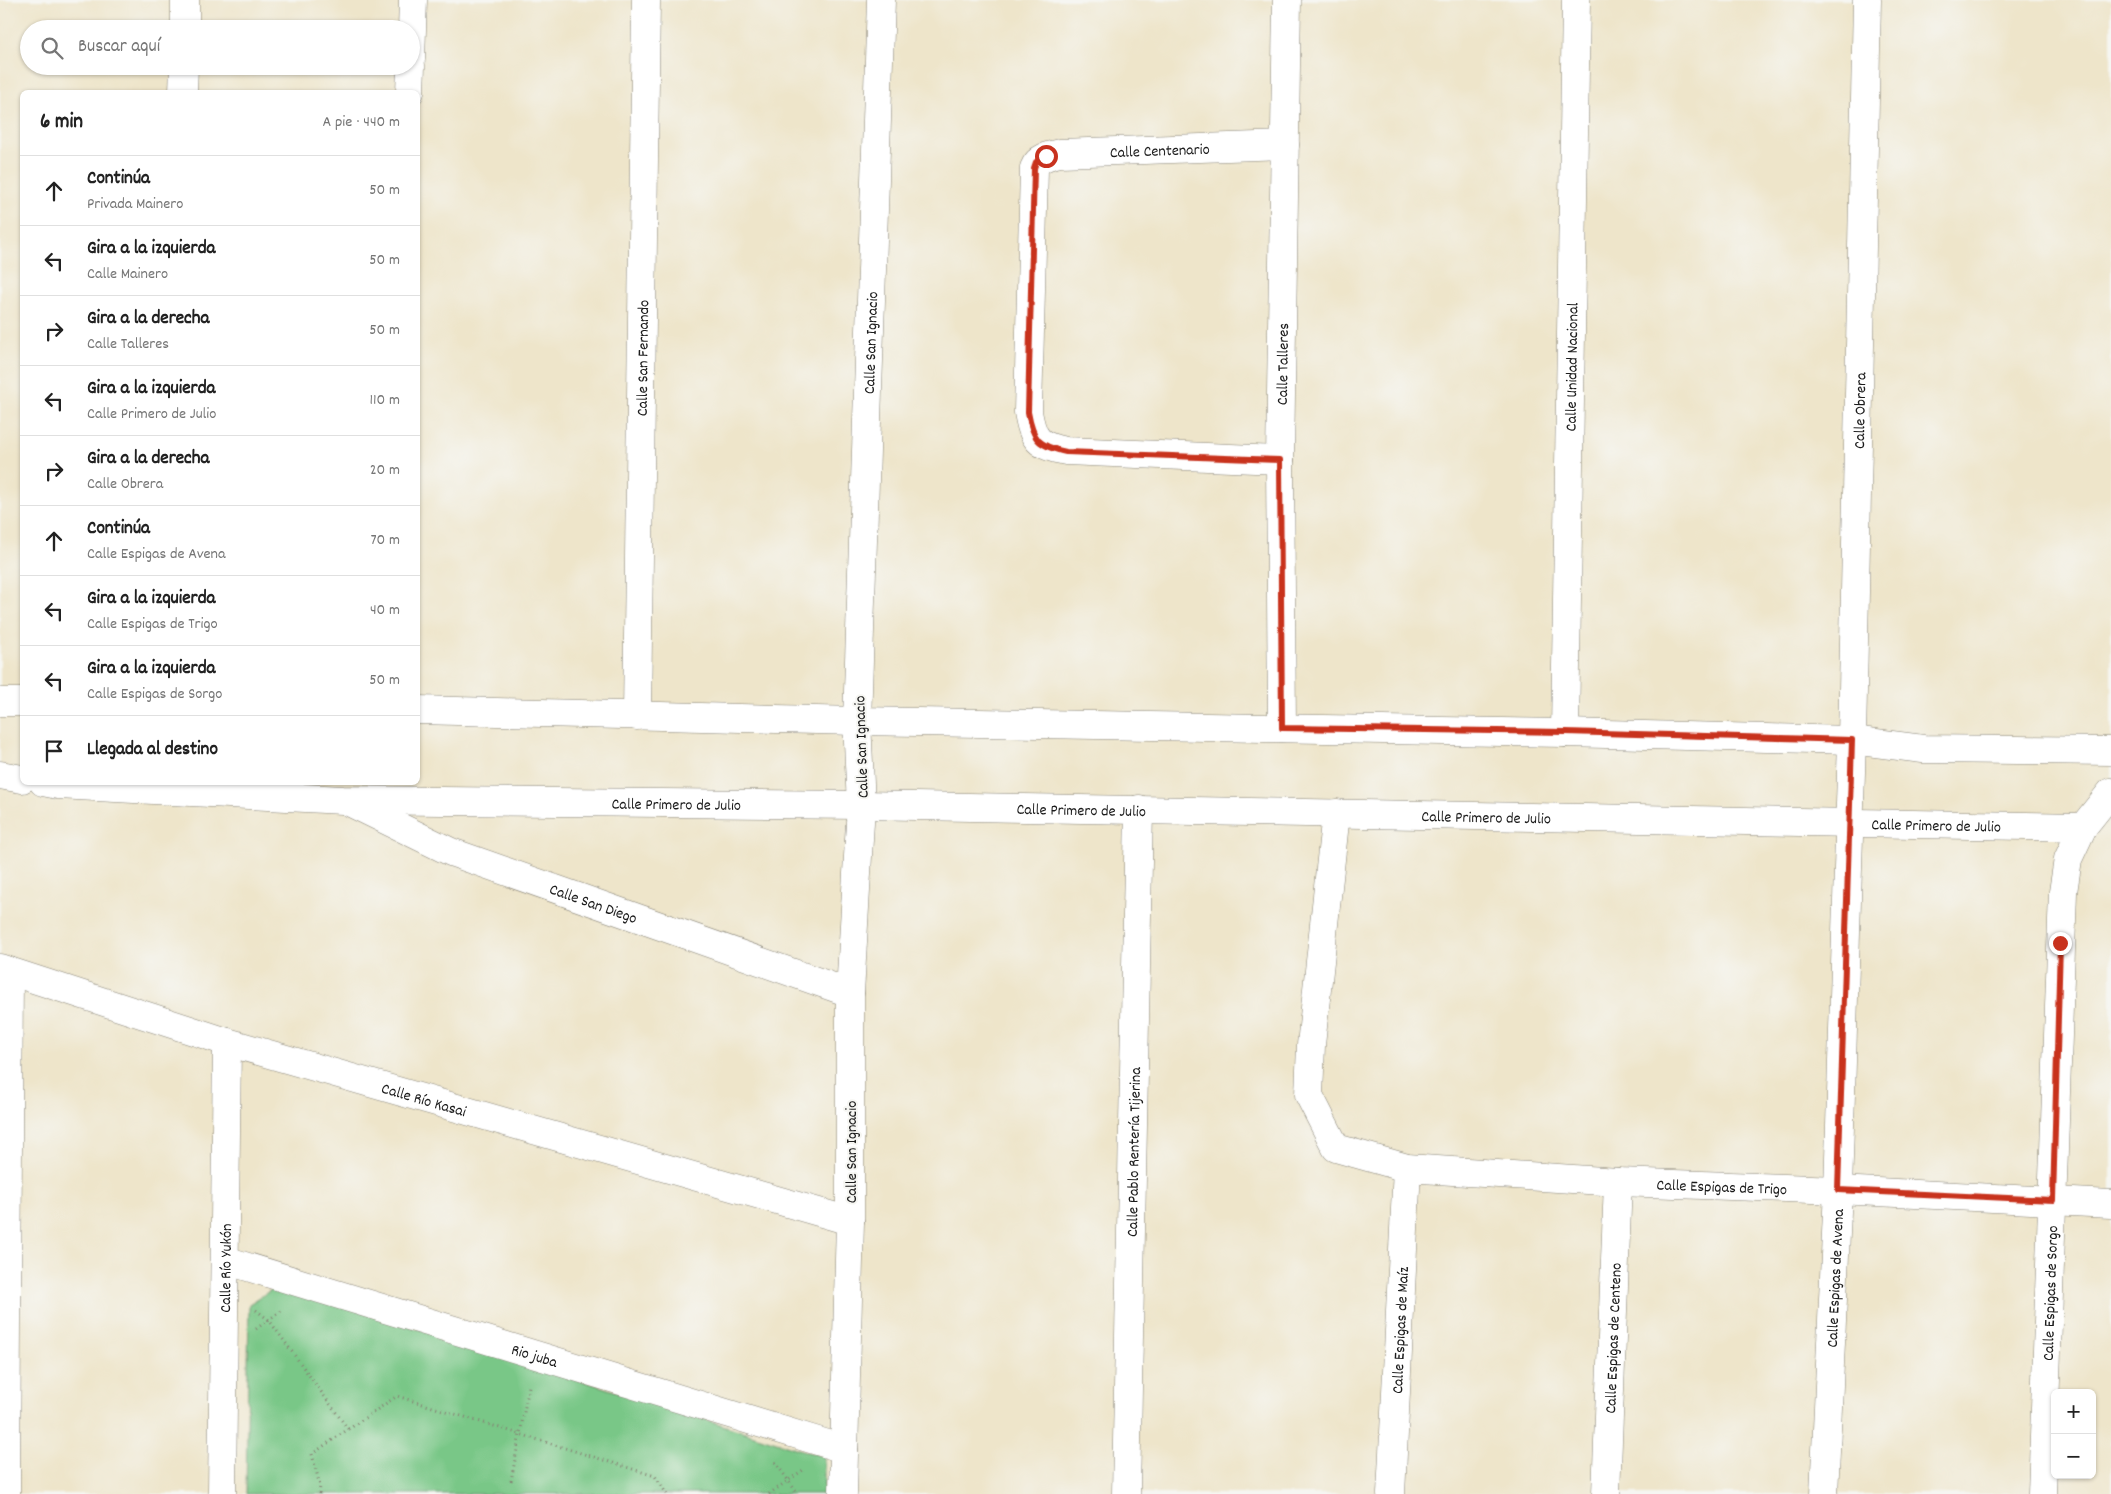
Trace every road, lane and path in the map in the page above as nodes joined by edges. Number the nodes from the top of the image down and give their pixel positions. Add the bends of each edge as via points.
1 (186, 0) edge
2 (413, 0) edge
3 (646, 0) edge
4 (881, 0) edge
5 (1287, 0) edge
6 (1576, 0) edge
7 (1867, 0) edge
8 (185, 20) edge
9 (412, 20) edge
10 (184, 75) edge
11 (411, 75) edge
12 (183, 90) edge
13 (410, 90) edge
14 (1285, 145) junction
15 (1280, 460) junction
16 (0, 702) edge
17 (20, 702) edge
18 (420, 710) edge
19 (637, 716) junction
20 (857, 721) junction
21 (1282, 728) junction
22 (1565, 732) junction
23 (1852, 740) junction
24 (2111, 751) edge
25 (0, 775) edge
26 (20, 779) edge
27 (58, 785) edge
28 (2109, 795) edge
29 (343, 800) junction
30 (861, 805) junction
31 (1139, 809) junction
32 (1336, 813) junction
33 (1850, 821) junction
34 (2083, 827) junction
35 (5, 969) edge
36 (850, 993) junction
37 (227, 1042) junction
38 (1407, 1168) junction
39 (1618, 1182) junction
40 (1838, 1190) junction
41 (2053, 1200) junction
42 (2111, 1204) edge
43 (850, 1221) junction
44 (225, 1260) junction
45 (249, 1304) dead end
46 (289, 1306) dead end
47 (269, 1320) junction
48 (254, 1330) dead end
49 (529, 1382) dead end
50 (348, 1429) junction
51 (521, 1434) junction
52 (844, 1449) junction
53 (771, 1457) dead end
54 (810, 1466) dead end
55 (788, 1479) junction
56 (511, 1481) dead end
57 (6, 1494) edge
58 (222, 1494) edge
59 (319, 1494) edge
60 (667, 1494) edge
61 (769, 1494) edge
62 (798, 1494) edge
63 (843, 1494) edge
64 (1126, 1494) edge
65 (1391, 1494) edge
66 (1606, 1494) edge
67 (1824, 1494) edge
68 (2042, 1494) edge

1 - 8 street
2 - 9 street
3 - 19 street, Calle San Fernando
4 - 20 street, Calle San Ignacio
5 - 14 street, Calle Talleres
6 - 22 street, Calle Unidad Nacional
7 - 23 street, Calle Obrera
10 - 12 street
11 - 13 street
14 - 15 street, Calle Talleres
14 - 15 street, Calle Centenario via 1060,153 1036,162 1028,412 1031,430 1038,442 1066,452
15 - 21 street, Calle Talleres
16 - 17 street
18 - 19 street
19 - 20 street
20 - 21 street
20 - 30 street, Calle San Ignacio
21 - 22 street
22 - 23 street
23 - 24 street via 1923,749
23 - 33 street, Calle Obrera
25 - 26 street
27 - 29 street, Calle Primero de Julio
28 - 34 street
29 - 30 street, Calle Primero de Julio
29 - 36 street, Calle San Diego via 451,852
30 - 31 street, Calle Primero de Julio
30 - 36 street, Calle San Ignacio
31 - 32 street, Calle Primero de Julio
31 - 64 street, Calle Pablo Rentería Tijerina
32 - 33 street, Calle Primero de Julio
32 - 38 street, Calle Espigas de Trigo via 1311,1046 1309,1095 1336,1148
33 - 34 street, Calle Primero de Julio
33 - 40 street, Calle Espigas de Avena
34 - 41 street, Calle Espigas de Sorgo via 2068,859 2063,892
35 - 37 street, Calle Río Kasai
35 - 57 street
36 - 43 street, Calle San Ignacio
37 - 43 street, Calle Río Kasai
37 - 44 street, Calle Río Yukón
38 - 39 street, Calle Espigas de Trigo
38 - 65 street, Calle Espigas de Maíz
39 - 40 street, Calle Espigas de Trigo
39 - 66 street, Calle Espigas de Centeno
40 - 41 street, Calle Espigas de Trigo
40 - 67 street, Calle Espigas de Avena
41 - 42 street, Calle Espigas de Trigo
41 - 68 street, Calle Espigas de Sorgo
43 - 52 street, Calle San Ignacio
44 - 52 street, Rio juba
44 - 58 street, Calle Río Yukón
45 - 47 path
46 - 47 path
47 - 48 path
47 - 50 path
49 - 51 path
50 - 51 path via 397,1396
50 - 59 path via 312,1454
51 - 56 path
51 - 60 path via 655,1476
52 - 63 street, Calle San Ignacio
53 - 55 path
54 - 55 path
55 - 61 path
55 - 62 path

